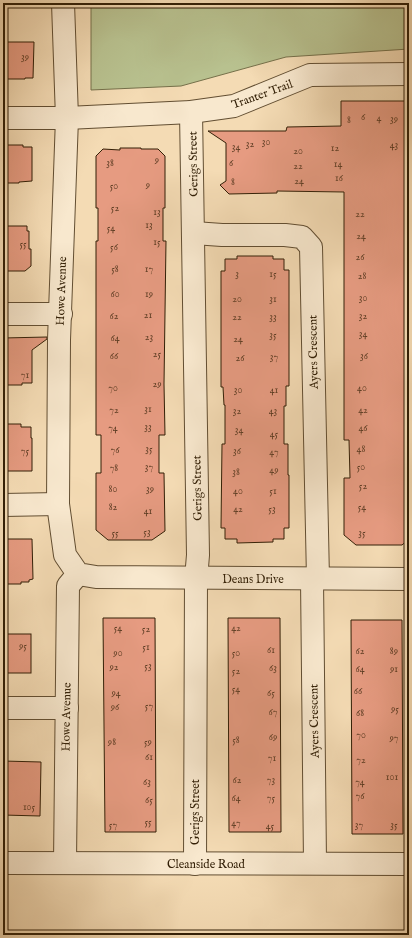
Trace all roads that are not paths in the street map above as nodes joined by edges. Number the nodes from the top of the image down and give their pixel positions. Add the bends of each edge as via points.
1 (63, 3) edge
2 (409, 74) edge
3 (192, 112) junction
4 (3, 118) edge
5 (67, 118) junction
6 (194, 233) junction
7 (3, 314) edge
8 (61, 314) junction
9 (58, 504) junction
10 (3, 505) edge
11 (87, 576) junction
12 (196, 579) junction
13 (315, 579) junction
14 (409, 579) edge
15 (3, 708) edge
16 (67, 708) junction
17 (3, 863) edge
18 (315, 863) junction
19 (65, 864) junction
20 (195, 864) junction
21 (409, 864) edge

1 - 5 street, Howe Avenue
2 - 3 street, Tranter Trail via 310,76 234,106
3 - 5 street, Tranter Trail
3 - 6 street, Gerigs Street
4 - 5 street, Tranter Trail
5 - 8 street, Howe Avenue
6 - 12 street, Gerigs Street via 198,555
6 - 13 street, Ayers Crescent via 302,237 312,247
7 - 8 street
8 - 9 street, Howe Avenue
9 - 10 street
9 - 11 street, Howe Avenue via 65,555
11 - 12 street, Deans Drive
11 - 16 street, Howe Avenue via 68,586
12 - 13 street, Deans Drive
12 - 20 street, Gerigs Street
13 - 14 street, Deans Drive
13 - 18 street, Ayers Crescent
15 - 16 street
16 - 19 street, Howe Avenue
17 - 19 street, Cleanside Road
18 - 20 street, Cleanside Road
18 - 21 street, Cleanside Road
19 - 20 street, Cleanside Road

